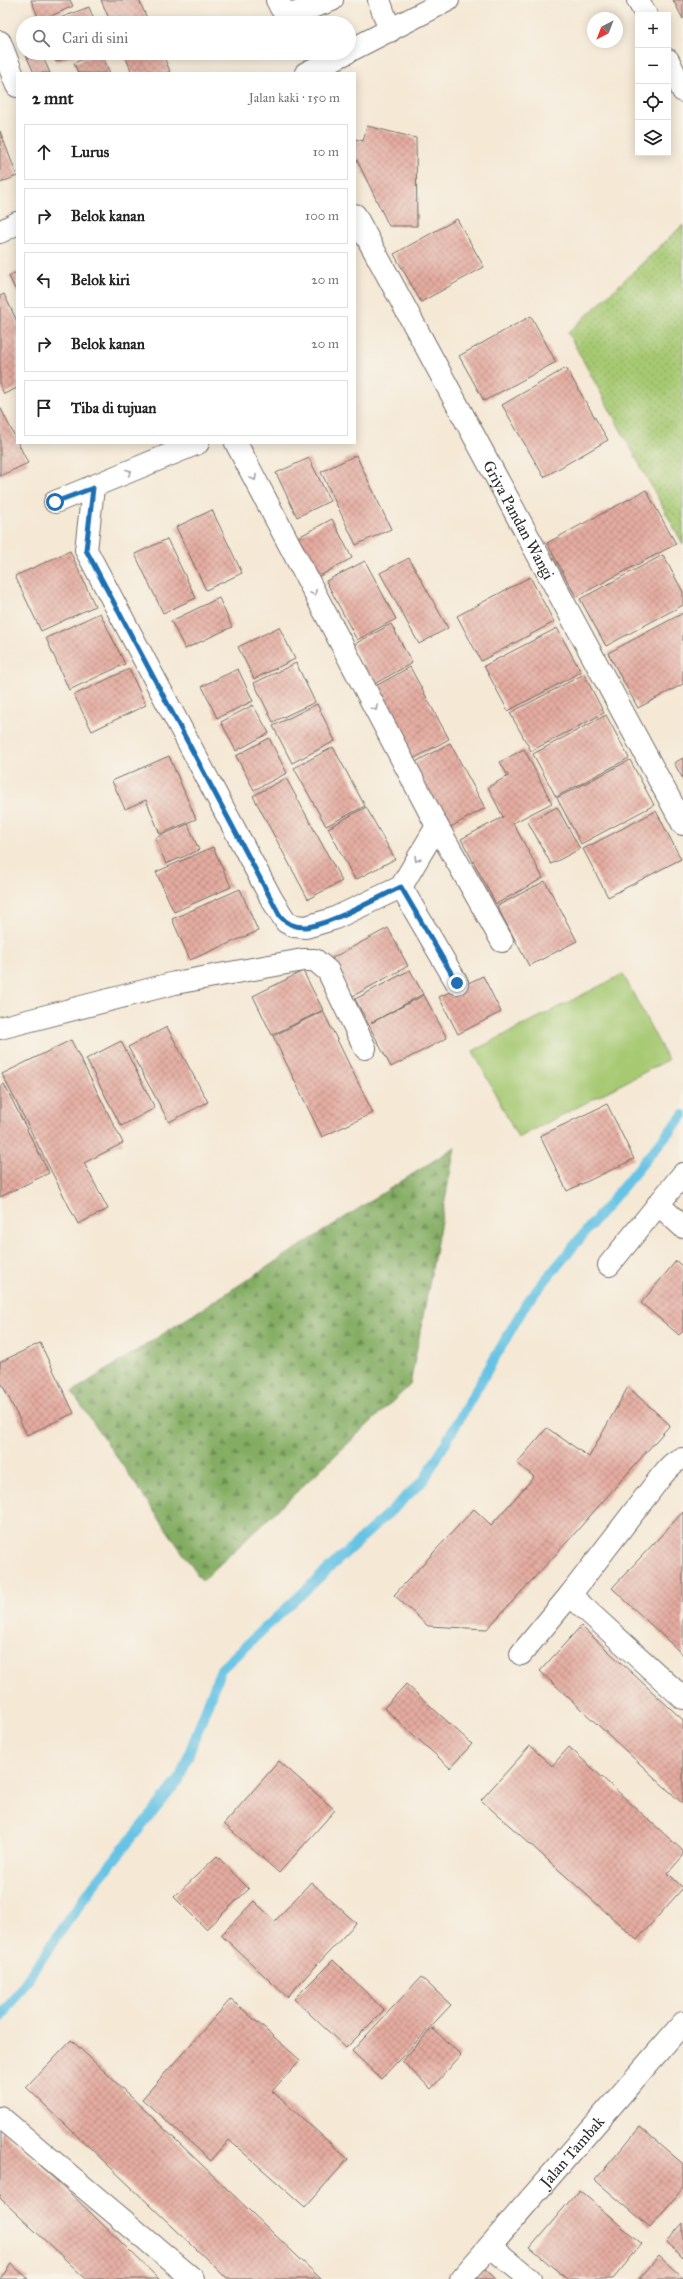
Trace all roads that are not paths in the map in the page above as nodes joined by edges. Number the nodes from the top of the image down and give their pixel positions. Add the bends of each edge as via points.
1 (277, 0) edge
2 (332, 0) edge
3 (379, 0) edge
4 (448, 0) edge
5 (638, 0) edge
6 (644, 12) edge
7 (390, 31) junction
8 (0, 42) edge
9 (356, 48) edge
10 (332, 60) edge
11 (671, 66) edge
12 (308, 72) edge
13 (16, 83) edge
14 (683, 91) edge
15 (356, 217) edge
16 (16, 224) edge
17 (0, 232) edge
18 (190, 444) edge
19 (237, 444) edge
20 (93, 488) junction
21 (55, 502) dead end
22 (683, 824) edge
23 (437, 826) junction
24 (401, 887) junction
25 (502, 941) dead end
26 (457, 983) dead end
27 (0, 1028) edge
28 (365, 1048) dead end
29 (683, 1174) edge
30 (658, 1204) junction
31 (683, 1227) edge
32 (609, 1265) dead end
33 (683, 1459) edge
34 (570, 1595) junction
35 (521, 1654) dead end
36 (683, 1698) edge
37 (683, 2023) edge
38 (0, 2117) edge
39 (490, 2246) junction
40 (193, 2279) edge
41 (461, 2279) edge
42 (530, 2279) edge

1 - 2 street via 291,15
3 - 7 street
4 - 7 street
5 - 6 street
7 - 9 street
8 - 13 street
10 - 12 street
11 - 14 street
15 - 22 street, Griya Pandan Wangi
16 - 17 street
20 -> 18 street
19 -> 23 street
20 - 21 street
20 - 24 street via 86,550 280,916 294,926 306,927 333,919
23 -> 24 street
23 - 25 street
24 - 26 street
27 - 28 street via 175,983 315,960 328,971
29 - 30 street
30 - 31 street
30 - 32 street
33 - 34 street via 670,1466 660,1478
34 - 35 street
34 - 36 street
37 - 39 street, Jalan Tambak
38 - 40 street
39 - 41 street, Jalan Tambak
39 - 42 street

